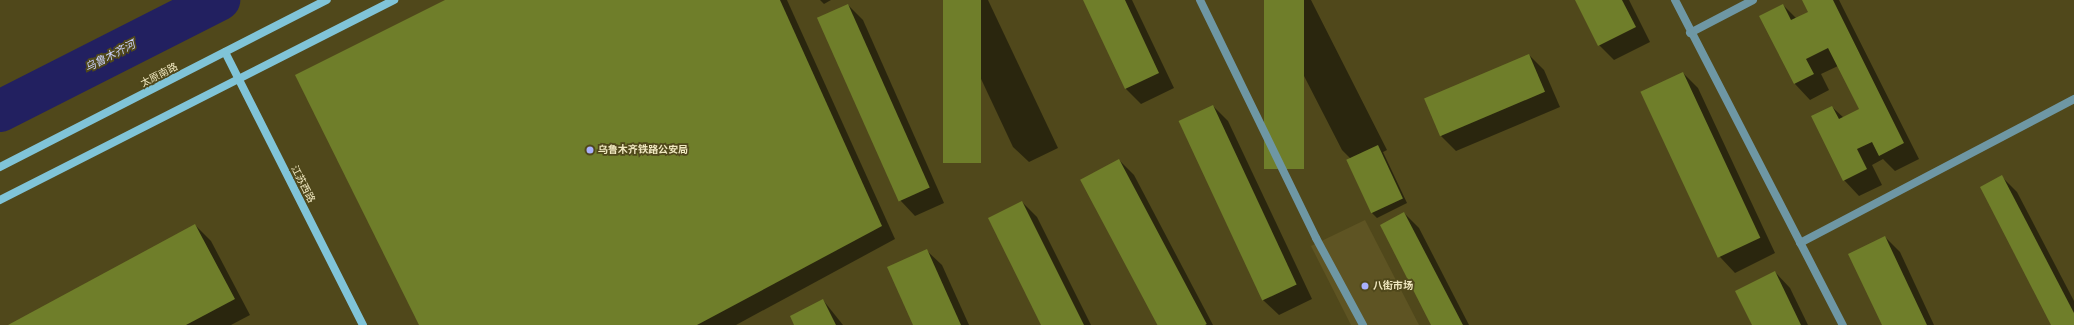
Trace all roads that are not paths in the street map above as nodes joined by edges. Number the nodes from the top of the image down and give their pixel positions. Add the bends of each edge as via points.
1 (327, 0) edge
2 (394, 0) edge
3 (1200, 0) edge
4 (1675, 0) edge
5 (1753, 0) edge
6 (1690, 33) junction
7 (225, 52) junction
8 (239, 79) junction
9 (2074, 98) edge
10 (0, 168) edge
11 (0, 200) edge
12 (1800, 243) junction
13 (363, 325) edge
14 (1363, 325) edge
15 (1843, 325) edge

1 - 7 main road, 太原南路
2 - 8 main road
3 - 14 street via 1316,238
4 - 6 street
5 - 6 street
6 - 12 street
7 - 8 main road, 江苏西路
7 - 10 main road, 太原南路
8 - 11 main road
8 - 13 main road, 江苏西路
9 - 12 street
12 - 15 street

